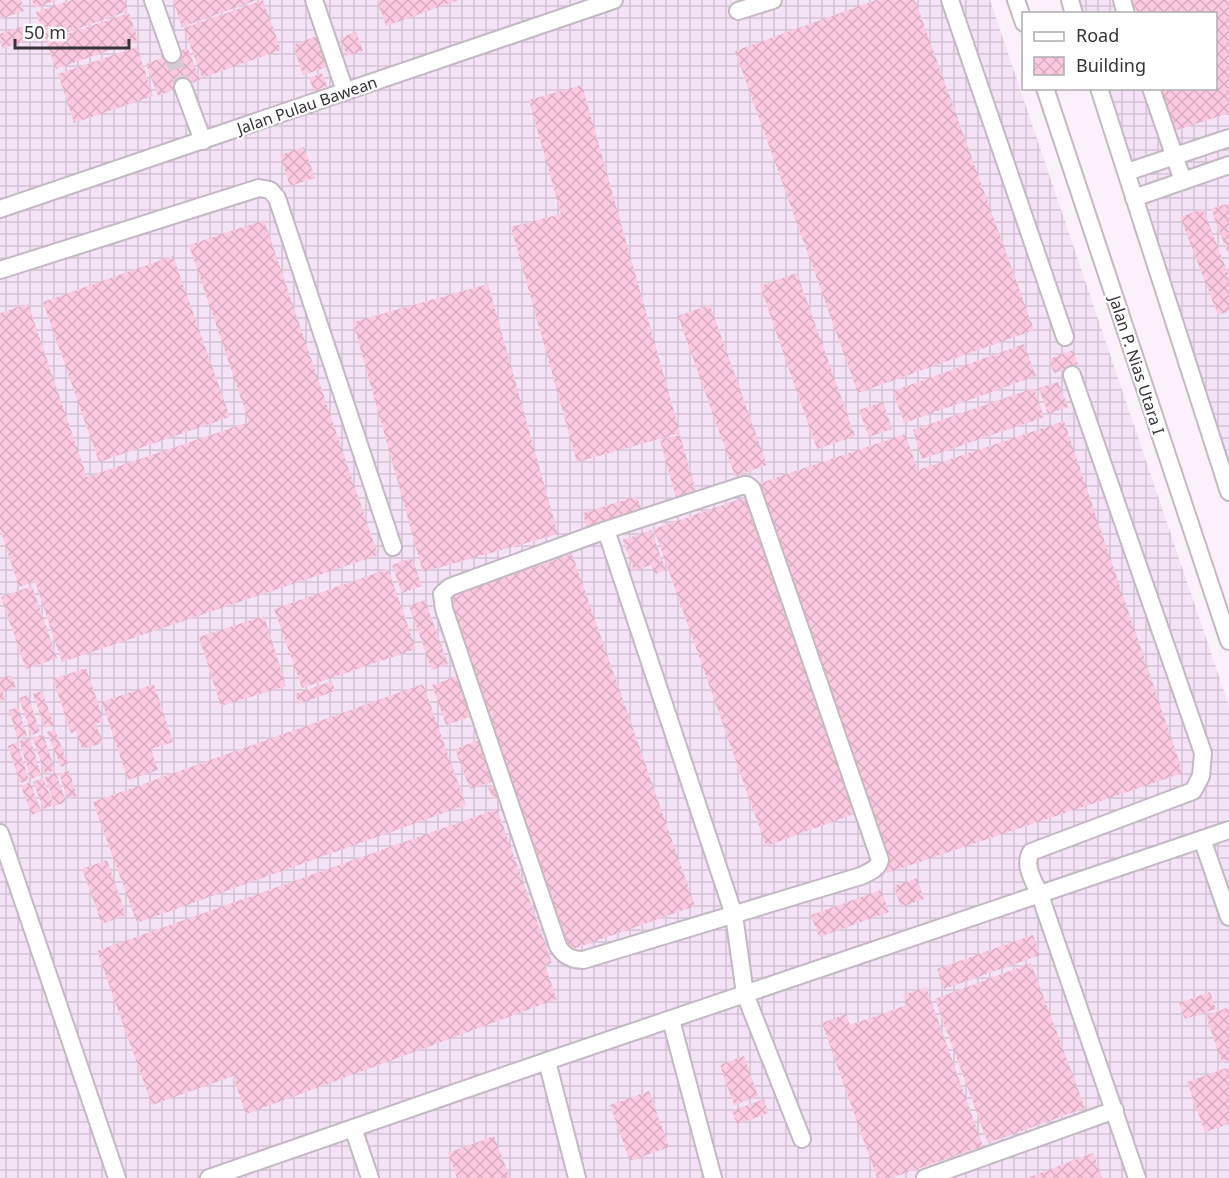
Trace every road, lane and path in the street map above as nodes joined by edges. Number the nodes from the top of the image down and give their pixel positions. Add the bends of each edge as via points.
1 (153, 0) edge
2 (314, 0) edge
3 (614, 0) edge
4 (773, 0) edge
5 (950, 0) edge
6 (1016, 0) edge
7 (738, 11) dead end
8 (1022, 20) edge
9 (172, 54) tunnel mouth
10 (183, 87) tunnel mouth
11 (1046, 90) edge
12 (1100, 90) edge
13 (1152, 90) edge
14 (345, 91) junction
15 (1229, 138) edge
16 (203, 141) junction
17 (1174, 157) junction
18 (1229, 165) edge
19 (1127, 172) junction
20 (1183, 181) junction
21 (1134, 198) junction
22 (0, 209) edge
23 (0, 270) edge
24 (1065, 337) dead end
25 (1072, 375) dead end
26 (1229, 492) edge
27 (606, 530) junction
28 (393, 547) dead end
29 (1229, 641) edge
30 (1229, 830) edge
31 (0, 833) edge
32 (1202, 839) junction
33 (1040, 895) junction
34 (734, 915) junction
35 (1229, 917) edge
36 (745, 994) junction
37 (671, 1020) junction
38 (547, 1060) junction
39 (1115, 1110) junction
40 (353, 1128) junction
41 (802, 1138) dead end
42 (117, 1178) edge
43 (209, 1178) edge
44 (370, 1178) edge
45 (577, 1178) edge
46 (713, 1178) edge
47 (925, 1178) edge
48 (1137, 1178) edge

1 - 9 street
2 - 14 street
3 - 14 street, Jalan Pulau Bawean
4 - 7 street
5 - 24 street
6 - 8 street
10 - 16 street
11 - 29 street, Jalan P. Nias Utara I
12 - 19 street
13 - 17 street
14 - 16 street, Jalan Pulau Bawean
15 - 17 street
16 - 22 street, Jalan Pulau Bawean
17 - 19 street
17 - 20 street
18 - 20 street
19 - 21 street
20 - 21 street
21 - 26 street
23 - 28 street via 259,188 270,190 277,198
25 - 33 street via 1203,753 1201,776 1193,791 1031,852 1028,868
27 - 34 street
27 - 34 street via 744,485 752,489 880,860 878,866 861,876
27 - 34 street via 450,588 442,594 444,609 561,952 574,960 583,960
30 - 32 street
31 - 42 street
32 - 33 street
32 - 35 street
33 - 36 street
33 - 39 street
34 - 36 street
36 - 37 street
36 - 41 street
37 - 38 street
37 - 46 street
38 - 40 street
38 - 45 street
39 - 47 street
39 - 48 street
40 - 43 street
40 - 44 street

